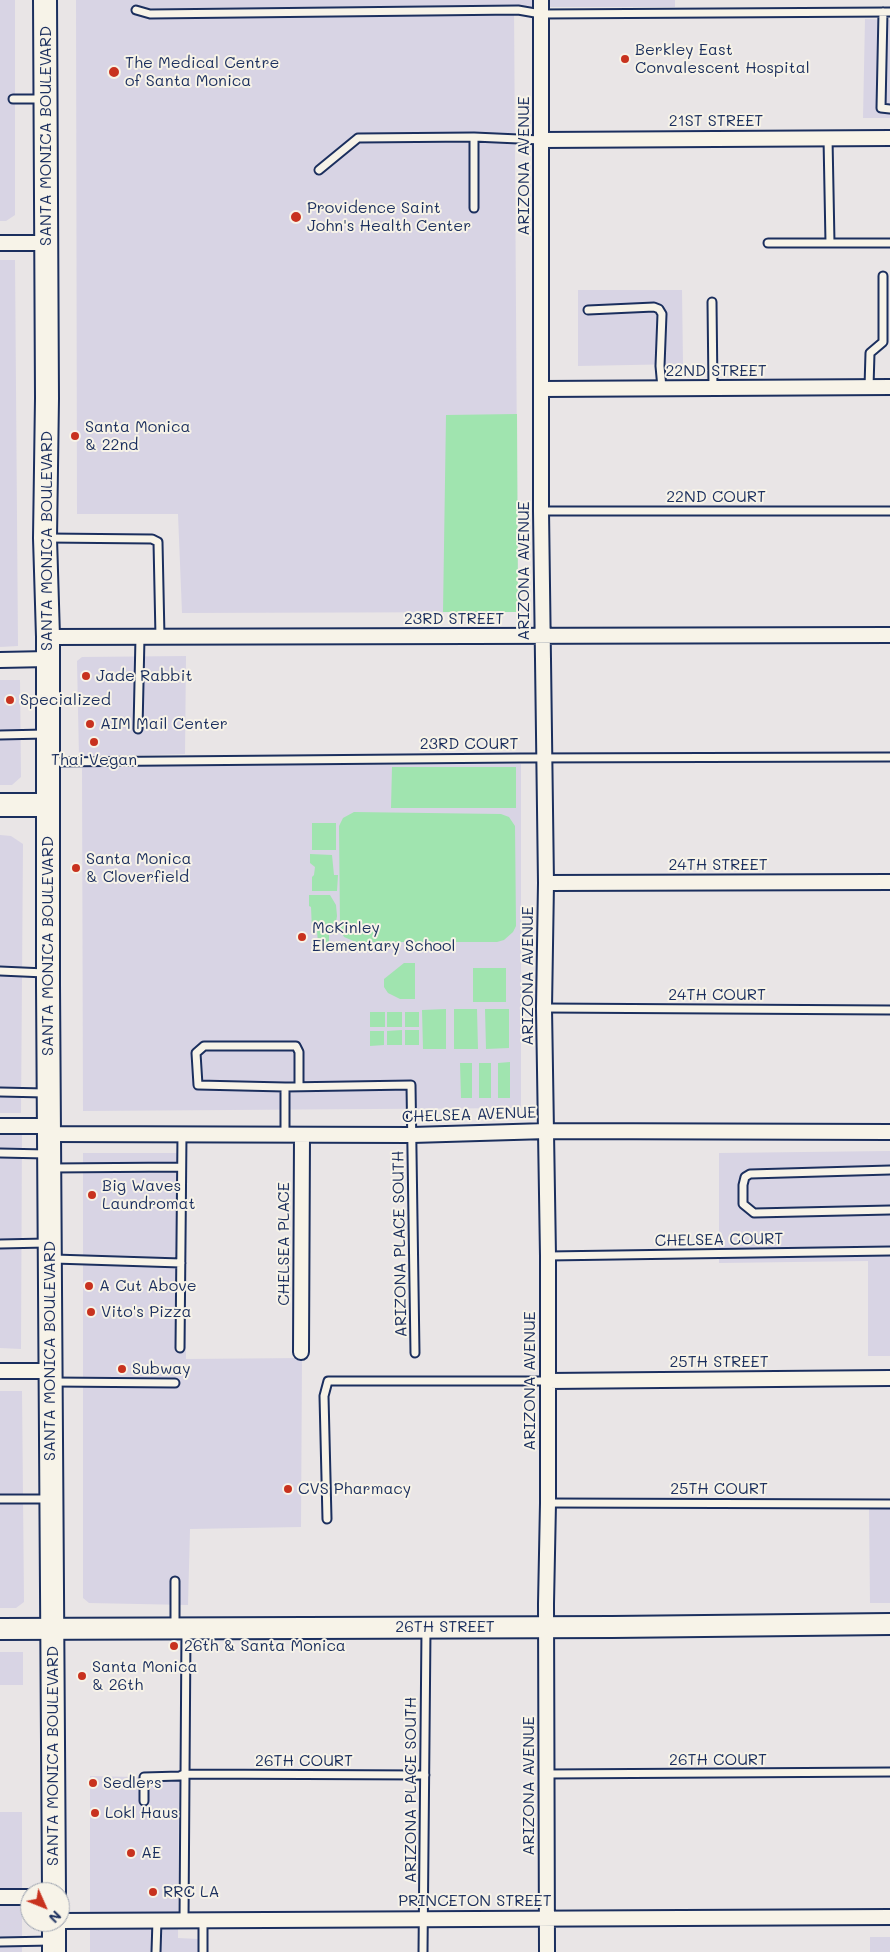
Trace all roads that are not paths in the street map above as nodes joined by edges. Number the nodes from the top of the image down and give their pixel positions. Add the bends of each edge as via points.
1 (45, 0) edge
2 (541, 7) edge
3 (136, 10) dead end
4 (886, 12) edge
5 (13, 99) dead end
6 (45, 99) junction
7 (890, 109) edge
8 (474, 137) junction
9 (828, 138) junction
10 (890, 138) edge
11 (542, 140) junction
12 (319, 170) dead end
13 (474, 208) dead end
14 (46, 243) junction
15 (768, 243) dead end
16 (830, 243) junction
17 (890, 243) edge
18 (0, 244) edge
19 (883, 276) dead end
20 (712, 302) dead end
21 (588, 310) dead end
22 (868, 387) junction
23 (890, 387) edge
24 (662, 388) junction
25 (713, 388) junction
26 (542, 389) junction
27 (541, 511) junction
28 (890, 511) edge
29 (45, 538) junction
30 (890, 635) edge
31 (542, 636) junction
32 (140, 637) junction
33 (160, 637) junction
34 (48, 648) junction
35 (0, 660) edge
36 (138, 729) dead end
37 (48, 734) junction
38 (0, 735) edge
39 (890, 757) edge
40 (543, 758) junction
41 (48, 762) junction
42 (0, 805) edge
43 (48, 805) junction
44 (890, 882) edge
45 (546, 883) junction
46 (0, 971) edge
47 (48, 973) junction
48 (544, 1008) junction
49 (890, 1010) edge
50 (285, 1086) junction
51 (299, 1086) junction
52 (0, 1092) edge
53 (48, 1093) junction
54 (0, 1126) edge
55 (547, 1131) junction
56 (890, 1132) edge
57 (182, 1134) junction
58 (412, 1135) junction
59 (285, 1136) junction
60 (302, 1136) junction
61 (49, 1145) junction
62 (0, 1154) edge
63 (181, 1167) junction
64 (890, 1170) edge
65 (890, 1210) edge
66 (0, 1244) edge
67 (49, 1251) junction
68 (890, 1251) edge
69 (548, 1256) junction
70 (181, 1262) junction
71 (180, 1348) dead end
72 (301, 1352) dead end
73 (415, 1353) dead end
74 (0, 1371) edge
75 (50, 1376) junction
76 (890, 1378) edge
77 (548, 1381) junction
78 (175, 1383) dead end
79 (0, 1499) edge
80 (51, 1499) junction
81 (548, 1503) junction
82 (890, 1504) edge
83 (327, 1519) dead end
84 (175, 1581) dead end
85 (890, 1624) edge
86 (546, 1626) junction
87 (426, 1627) junction
88 (0, 1629) edge
89 (52, 1629) junction
90 (180, 1629) junction
91 (890, 1772) edge
92 (184, 1774) junction
93 (546, 1774) junction
94 (425, 1775) junction
95 (144, 1801) dead end
96 (54, 1882) edge
97 (0, 1897) edge
98 (20, 1897) edge
99 (890, 1917) edge
100 (547, 1918) junction
101 (424, 1919) junction
102 (157, 1920) junction
103 (184, 1920) junction
104 (203, 1920) junction
105 (55, 1934) edge
106 (0, 1942) edge
107 (156, 1952) edge
108 (203, 1952) edge
109 (423, 1952) edge
110 (547, 1952) edge

1 - 6 main road, SANTA MONICA BOULEVARD
2 - 3 lane via 518,10 150,14
2 - 4 lane
2 - 11 street, ARIZONA AVENUE
4 - 7 lane via 881,108
5 - 6 lane
6 - 14 main road, SANTA MONICA BOULEVARD
8 - 11 lane
8 - 12 lane via 358,138
8 - 13 lane
9 - 10 street, 21ST STREET
9 - 11 street, 21ST STREET
9 - 16 lane
11 - 26 street, ARIZONA AVENUE
14 - 18 street
14 - 29 main road, SANTA MONICA BOULEVARD
15 - 16 lane
16 - 17 lane
19 - 22 lane via 883,342 870,353
20 - 25 lane
21 - 24 lane via 659,309 662,314
22 - 23 street, 22ND STREET
22 - 25 street, 22ND STREET
24 - 25 street, 22ND STREET
24 - 26 street, 22ND STREET
26 - 27 street, ARIZONA AVENUE
27 - 28 lane, 22ND COURT
27 - 31 street, ARIZONA AVENUE
29 - 33 lane via 152,539 158,542
29 - 34 main road, SANTA MONICA BOULEVARD
30 - 31 street, 23RD STREET
31 - 33 street, 23RD STREET
31 - 40 street, ARIZONA AVENUE
32 - 33 street, 23RD STREET
32 - 34 street, 23RD STREET
32 - 36 lane
34 - 35 street, 23RD STREET
34 - 37 main road, SANTA MONICA BOULEVARD
37 - 38 lane
37 - 41 main road, SANTA MONICA BOULEVARD
39 - 40 lane, 23RD COURT
40 - 41 lane, 23RD COURT
40 - 45 street, ARIZONA AVENUE
41 - 43 main road, SANTA MONICA BOULEVARD
42 - 43 main road
43 - 47 main road, SANTA MONICA BOULEVARD
44 - 45 street, 24TH STREET
45 - 48 street, ARIZONA AVENUE
46 - 47 lane
47 - 53 main road, SANTA MONICA BOULEVARD
48 - 49 lane, 24TH COURT
48 - 55 street, ARIZONA AVENUE
50 - 51 lane
50 - 51 lane via 198,1086 196,1054 204,1046 296,1046 299,1052
50 - 59 lane
51 - 58 lane, ARIZONA PLACE SOUTH via 411,1085
52 - 53 lane
53 - 61 main road, SANTA MONICA BOULEVARD
54 - 61 street, CHELSEA AVENUE
55 - 56 street, CHELSEA AVENUE
55 - 58 street, CHELSEA AVENUE
55 - 69 street, ARIZONA AVENUE
57 - 59 street, CHELSEA AVENUE
57 - 61 street, CHELSEA AVENUE
57 - 63 lane
58 - 60 street, CHELSEA AVENUE
58 - 73 lane, ARIZONA PLACE SOUTH
59 - 60 street, CHELSEA AVENUE
60 - 72 street, CHELSEA PLACE
61 - 62 lane
61 - 63 lane
61 - 67 main road, SANTA MONICA BOULEVARD
63 - 70 lane
64 - 65 lane via 750,1174 745,1177 743,1185 743,1204 754,1213
66 - 67 lane
67 - 70 lane
67 - 75 main road, SANTA MONICA BOULEVARD
68 - 69 lane, CHELSEA COURT
69 - 77 street, ARIZONA AVENUE
70 - 71 lane
74 - 75 street
75 - 78 lane
75 - 80 main road, SANTA MONICA BOULEVARD
76 - 77 street, 25TH STREET
77 - 81 street, ARIZONA AVENUE
77 - 83 lane via 328,1381 324,1396
79 - 80 lane
80 - 89 main road, SANTA MONICA BOULEVARD
81 - 82 lane, 25TH COURT
81 - 86 street, ARIZONA AVENUE
84 - 90 lane
85 - 86 main road, 26TH STREET
86 - 87 main road, 26TH STREET
86 - 93 street, ARIZONA AVENUE
87 - 90 main road, 26TH STREET
87 - 94 lane, ARIZONA PLACE SOUTH
88 - 89 main road, 26TH STREET
89 - 90 main road, 26TH STREET
89 - 96 main road, SANTA MONICA BOULEVARD
90 - 92 lane
91 - 93 lane, 26TH COURT
92 - 94 lane, 26TH COURT
92 - 95 lane, 26TH COURT via 144,1777
92 - 103 lane
93 - 100 street, ARIZONA AVENUE
94 - 101 lane, ARIZONA PLACE SOUTH
97 - 98 street
99 - 100 street, PRINCETON STREET
100 - 101 street, PRINCETON STREET
100 - 110 street, ARIZONA AVENUE
101 - 104 street, PRINCETON STREET
101 - 109 lane, ARIZONA PLACE SOUTH
102 - 103 street, PRINCETON STREET
102 - 105 street, PRINCETON STREET
102 - 107 lane
103 - 104 street, PRINCETON STREET
104 - 108 lane
105 - 106 lane

